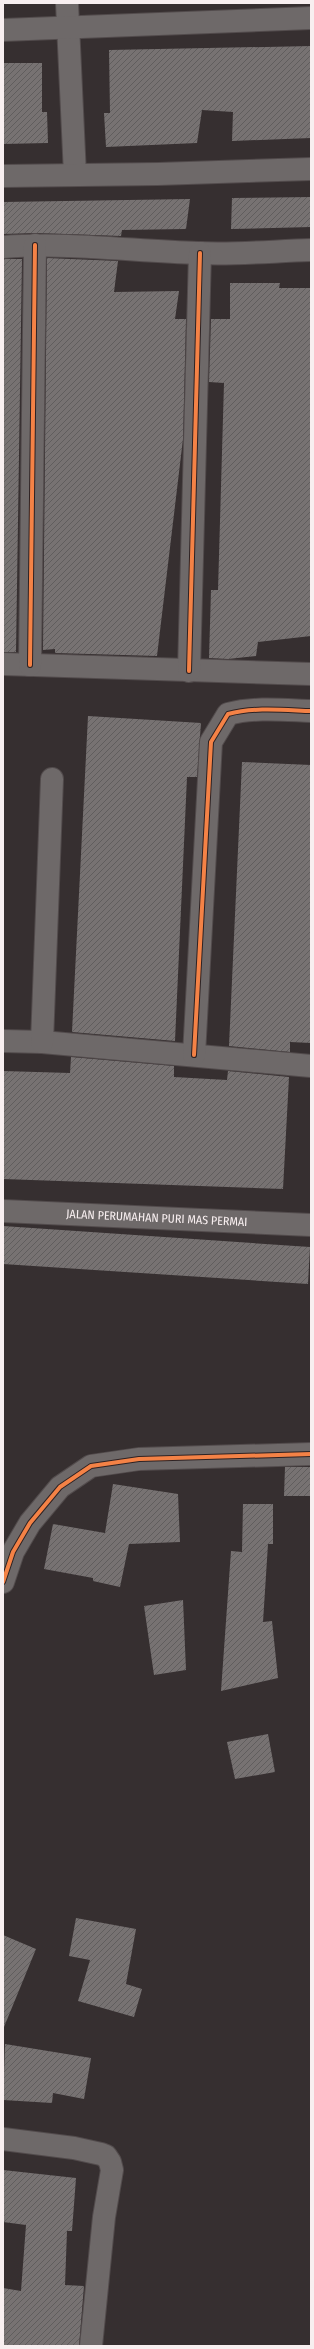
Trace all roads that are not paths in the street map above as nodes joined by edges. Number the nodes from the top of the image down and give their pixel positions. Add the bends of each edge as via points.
1 (67, 3) edge
2 (311, 18) edge
3 (67, 27) junction
4 (3, 30) edge
5 (311, 169) edge
6 (75, 175) junction
7 (3, 176) edge
8 (35, 245) junction
9 (3, 247) edge
10 (311, 250) edge
11 (200, 253) junction
12 (3, 664) edge
13 (30, 665) junction
14 (190, 670) junction
15 (311, 674) edge
16 (311, 711) edge
17 (52, 778) dead end
18 (3, 1041) edge
19 (42, 1042) junction
20 (194, 1055) junction
21 (311, 1066) edge
22 (3, 1211) edge
23 (311, 1225) edge
24 (311, 1454) edge
25 (3, 1582) edge
26 (3, 2139) edge
27 (91, 2346) edge

1 - 3 street
2 - 3 street
3 - 4 street
3 - 6 street
5 - 6 street
6 - 7 street
8 - 9 street
8 - 11 street
8 - 13 street
10 - 11 street
11 - 14 street
12 - 13 street
13 - 14 street
14 - 15 street
16 - 20 street via 260,709 228,714 211,742
17 - 19 street
18 - 19 street
19 - 20 street
20 - 21 street
22 - 23 street, JALAN PERUMAHAN PURI MAS PERMAI
24 - 25 street via 139,1459 92,1466 60,1487 30,1523 13,1552
26 - 27 street via 74,2148 101,2154 110,2162 112,2170 104,2217

